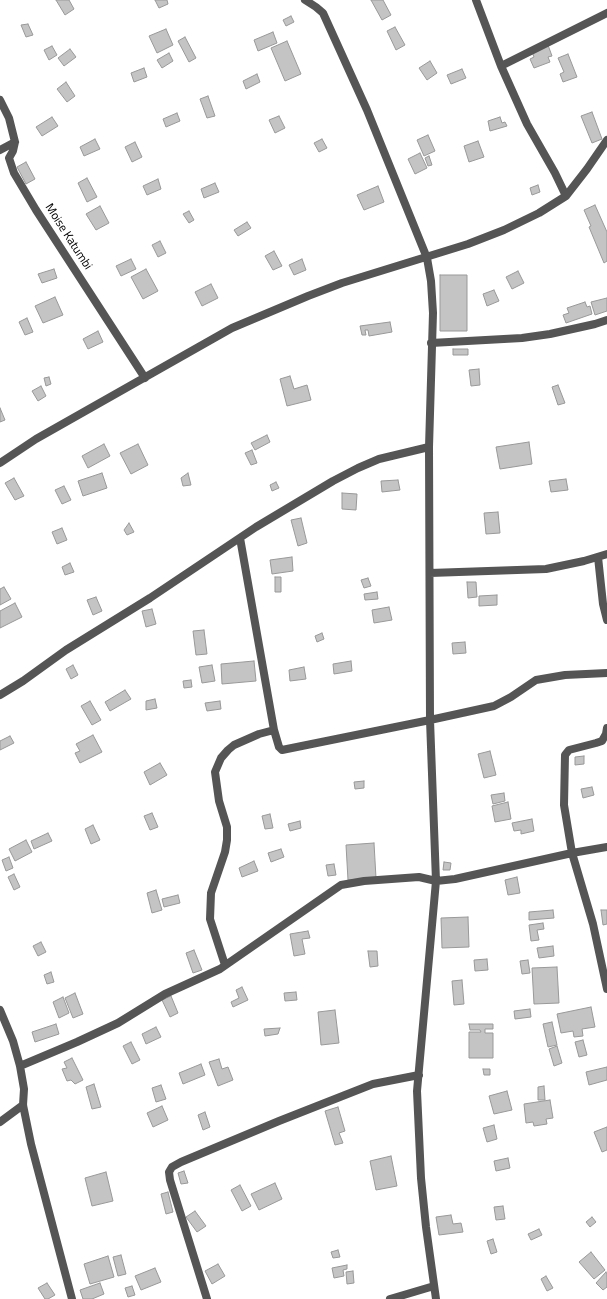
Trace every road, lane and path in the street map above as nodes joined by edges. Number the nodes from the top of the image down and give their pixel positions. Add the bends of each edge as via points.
1 (305, 0) edge
2 (476, 0) edge
3 (607, 13) edge
4 (501, 66) junction
5 (0, 100) edge
6 (607, 140) edge
7 (15, 142) junction
8 (0, 150) edge
9 (566, 196) junction
10 (427, 258) junction
11 (607, 320) edge
12 (431, 343) junction
13 (146, 378) junction
14 (428, 447) junction
15 (0, 463) edge
16 (240, 538) junction
17 (607, 554) edge
18 (598, 557) junction
19 (430, 573) junction
20 (607, 620) edge
21 (607, 673) edge
22 (0, 695) edge
23 (430, 720) junction
24 (607, 728) edge
25 (274, 730) junction
26 (607, 847) edge
27 (572, 853) junction
28 (436, 882) junction
29 (225, 965) junction
30 (607, 990) edge
31 (0, 1010) edge
32 (20, 1066) junction
33 (419, 1075) junction
34 (23, 1105) junction
35 (0, 1122) edge
36 (434, 1286) junction
37 (72, 1299) edge
38 (208, 1299) edge
39 (390, 1299) edge
40 (436, 1299) edge

1 - 10 street via 324,13 368,110
2 - 4 street
3 - 4 street
4 - 9 street via 527,124
5 - 7 street via 9,118
6 - 9 street
7 - 8 street
7 - 13 street, Moise Katumbi via 9,158 17,179
9 - 10 street via 504,230
10 - 12 street via 431,281
10 - 13 street via 342,283 271,311 232,328
11 - 12 street via 529,337
12 - 14 street
13 - 15 street via 36,439
14 - 16 street via 379,459 358,468
14 - 19 street
16 - 22 street
16 - 25 street
17 - 18 street
18 - 19 street via 546,570
18 - 20 street
19 - 23 street
21 - 23 street via 565,675 536,680 494,706
23 - 25 street via 282,750
23 - 28 street
24 - 27 street via 602,740 596,744 569,750 565,755 564,805
25 - 29 street via 234,745 221,758 215,772 219,801 227,827 227,840 211,894 210,919
26 - 27 street
27 - 28 street
27 - 30 street via 593,924
28 - 29 street via 419,878 341,885
28 - 33 street
29 - 32 street via 165,994 118,1023
31 - 32 street
32 - 34 street via 24,1089
33 - 36 street via 417,1091 421,1178
33 - 38 street via 373,1084 172,1167 169,1172 170,1180
34 - 35 street
34 - 37 street
36 - 39 street
36 - 40 street

